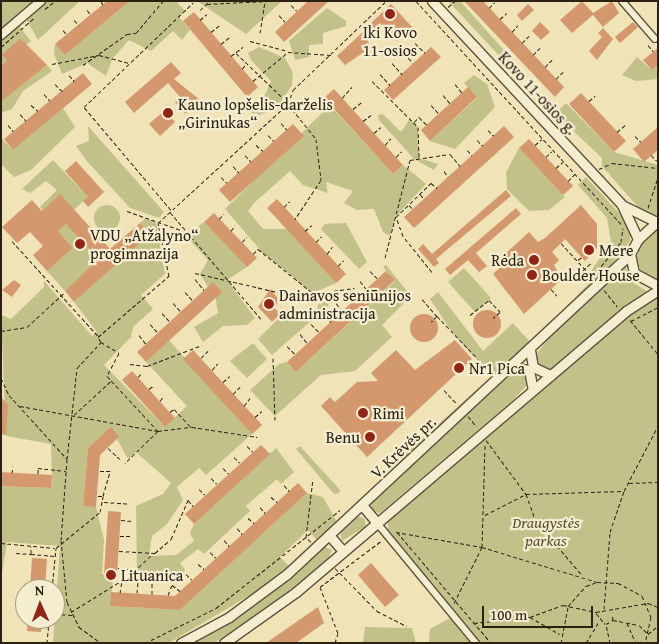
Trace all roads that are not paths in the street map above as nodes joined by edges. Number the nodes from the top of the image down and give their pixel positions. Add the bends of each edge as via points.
1 (41, 1) edge
2 (432, 1) edge
3 (622, 1) edge
4 (1, 35) edge
5 (655, 39) dead end
6 (622, 204) junction
7 (657, 222) edge
8 (638, 239) junction
9 (630, 254) junction
10 (658, 288) edge
11 (530, 350) junction
12 (512, 367) junction
13 (550, 375) junction
14 (533, 390) junction
15 (362, 504) junction
16 (377, 523) junction
17 (329, 535) junction
18 (344, 551) junction
19 (181, 643) edge
20 (224, 643) edge
21 (476, 643) edge

1 - 4 street
2 - 6 main road, Kovo 11-osios g.
3 - 5 street
6 - 7 main road, Kovo 11-osios g.
6 - 8 main road, Kovo 11-osios g.
7 - 8 main road
8 - 9 main road, V. Krėvės pr.
9 - 10 main road via 634,273
9 - 11 main road, V. Krėvės pr.
10 - 13 main road
11 - 12 main road, V. Krėvės pr.
11 - 13 main road via 534,367
12 - 14 main road via 529,370
12 - 15 main road, V. Krėvės pr.
13 - 14 main road
14 - 16 main road
15 - 16 main road
15 - 17 main road, V. Krėvės pr.
16 - 18 main road
16 - 21 street
17 - 18 main road
17 - 19 main road, V. Krėvės pr. via 256,599
18 - 20 main road

